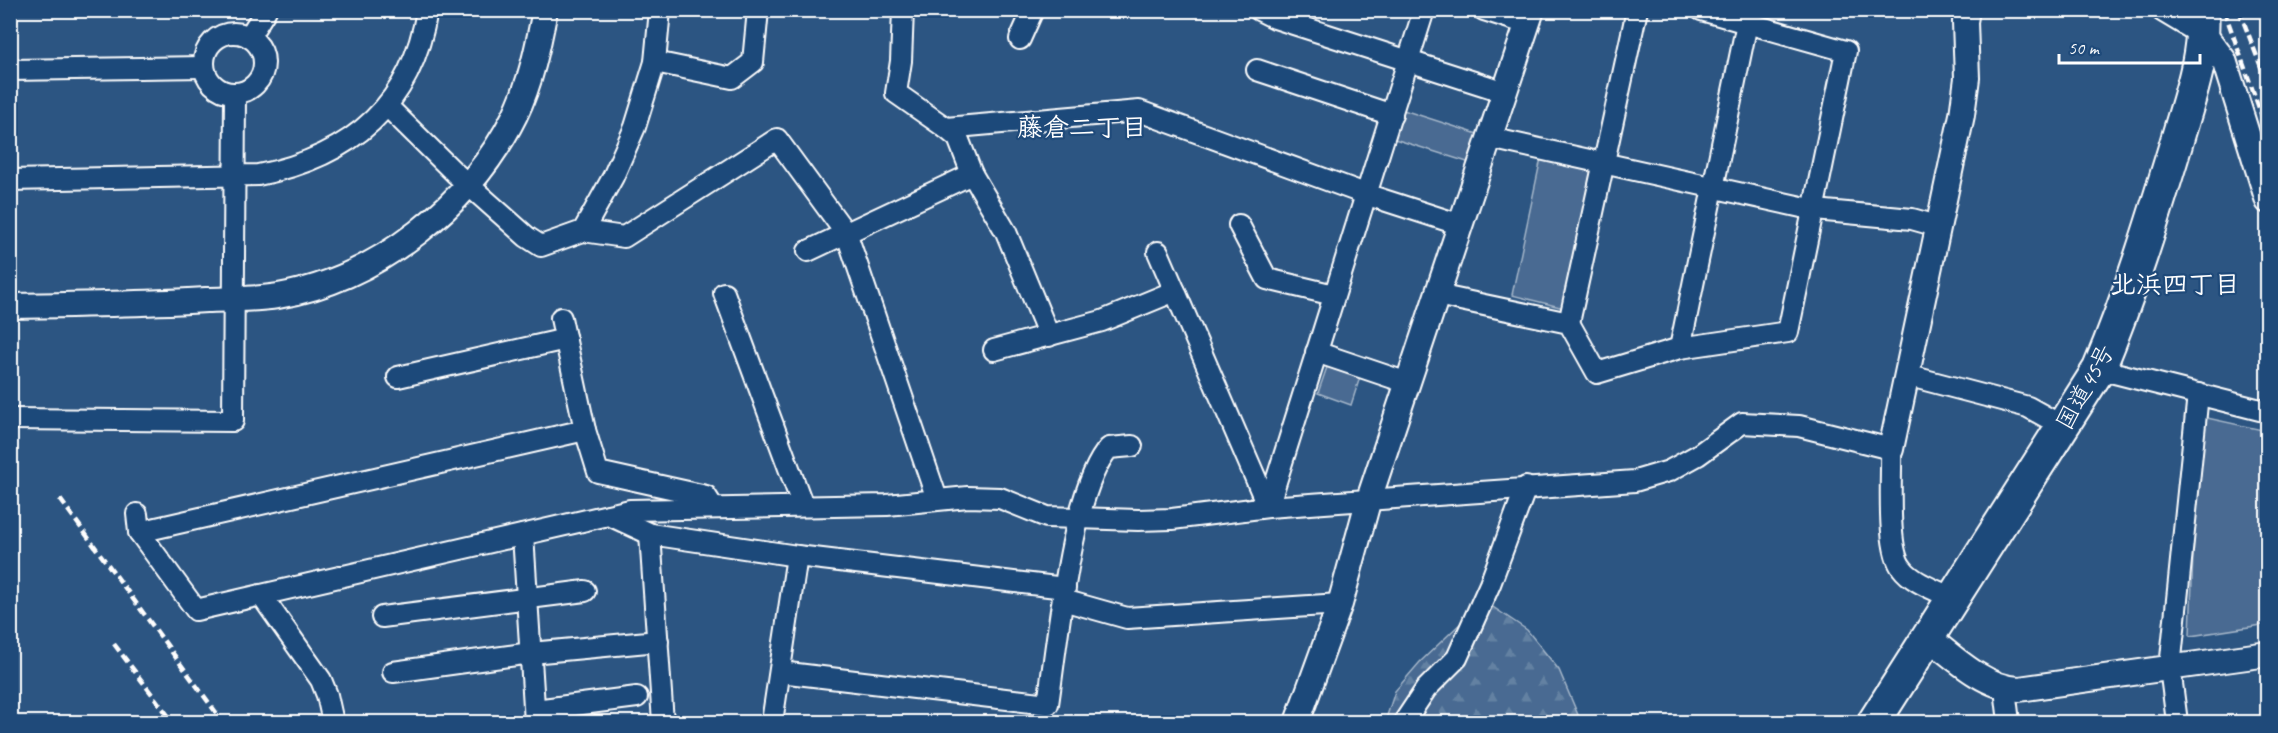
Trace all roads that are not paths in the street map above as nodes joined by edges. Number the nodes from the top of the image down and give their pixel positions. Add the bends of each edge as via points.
1 (266, 10) edge
2 (427, 10) edge
3 (545, 10) edge
4 (660, 10) edge
5 (758, 10) edge
6 (903, 10) edge
7 (1033, 10) edge
8 (1259, 10) edge
9 (1424, 10) edge
10 (1484, 10) edge
11 (1637, 10) edge
12 (1701, 10) edge
13 (1967, 10) edge
14 (2164, 10) edge
15 (1530, 17) edge
16 (2203, 22) edge
17 (1747, 23) junction
18 (249, 37) junction
19 (1020, 39) dead end
20 (1409, 61) junction
21 (655, 62) junction
22 (204, 67) junction
23 (10, 70) edge
24 (1257, 70) dead end
25 (1505, 92) junction
26 (235, 94) junction
27 (388, 106) junction
28 (1392, 115) junction
29 (946, 128) junction
30 (1490, 138) junction
31 (1604, 164) junction
32 (237, 174) junction
33 (972, 174) junction
34 (10, 180) edge
35 (469, 183) junction
36 (1711, 187) junction
37 (1365, 194) junction
38 (2268, 201) edge
39 (1815, 210) junction
40 (1239, 225) dead end
41 (1461, 225) junction
42 (1937, 226) junction
43 (583, 231) junction
44 (847, 235) junction
45 (808, 251) dead end
46 (1158, 252) dead end
47 (1174, 291) junction
48 (724, 292) dead end
49 (1334, 295) junction
50 (1437, 295) junction
51 (234, 298) junction
52 (10, 306) edge
53 (561, 318) dead end
54 (1569, 323) junction
55 (1049, 336) junction
56 (566, 339) junction
57 (1680, 348) junction
58 (994, 350) dead end
59 (1316, 352) junction
60 (2099, 369) junction
61 (1906, 375) junction
62 (398, 377) dead end
63 (1408, 383) junction
64 (2198, 394) junction
65 (2268, 412) edge
66 (10, 419) edge
67 (2064, 427) junction
68 (585, 430) junction
69 (1132, 446) dead end
70 (1891, 449) junction
71 (1526, 487) junction
72 (937, 499) junction
73 (1368, 502) junction
74 (803, 506) junction
75 (713, 507) junction
76 (1268, 507) junction
77 (609, 514) junction
78 (1078, 517) junction
79 (650, 534) junction
80 (523, 535) junction
81 (797, 556) junction
82 (585, 591) dead end
83 (1064, 594) junction
84 (261, 595) junction
85 (527, 597) junction
86 (1953, 599) junction
87 (1340, 604) junction
88 (382, 617) dead end
89 (1928, 637) junction
90 (658, 641) junction
91 (531, 653) junction
92 (2268, 654) edge
93 (2170, 668) junction
94 (393, 672) dead end
95 (780, 672) junction
96 (2005, 689) junction
97 (637, 697) dead end
98 (535, 716) edge
99 (333, 723) edge
100 (663, 723) edge
101 (772, 723) edge
102 (1297, 723) edge
103 (1404, 723) edge
104 (1874, 723) edge
105 (2009, 723) edge
106 (2177, 723) edge

1 - 18 street
2 - 27 street via 416,54
3 - 35 street via 536,62 516,114 490,159
4 - 21 street
5 - 21 street via 753,62 732,78
6 - 29 street via 896,93
7 - 19 street
8 - 20 street
9 - 20 street
10 - 15 street
11 - 31 street
12 - 17 street
13 - 42 street via 1962,115
14 - 16 street
15 - 25 street
16 - 38 street via 2224,60
16 - 60 highway, 国道45号 via 2188,100 2150,232 2126,306
17 - 36 street
17 - 39 street via 1846,51
18 - 22 street via 231,33 214,41 208,48
18 - 26 street via 262,51 264,70 254,87
20 - 25 street
20 - 28 street
21 - 43 street via 635,127
22 - 23 street
22 - 26 street via 206,76 218,89
24 - 28 street
25 - 30 street
26 - 32 street
27 - 32 street via 320,157 289,169 258,175
27 - 35 street
28 - 37 street
29 - 33 street via 958,138
29 - 37 street via 1139,111
30 - 31 street
30 - 41 street
31 - 36 street
31 - 54 street
32 - 34 street
32 - 51 street
33 - 44 street
33 - 55 street via 1006,232
35 - 43 street via 541,246
35 - 51 street via 419,231 334,281 278,296
36 - 39 street
36 - 57 street
37 - 41 street
37 - 49 street
39 - 42 street via 1912,219
39 - 57 street via 1788,332
40 - 49 street via 1267,279
41 - 50 street
42 - 61 street
43 - 44 street via 624,237 777,139
44 - 45 street
44 - 72 street
46 - 47 street
47 - 55 street via 1102,321
47 - 76 street
48 - 74 street
49 - 59 street
50 - 54 street
50 - 63 street
51 - 52 street
51 - 66 street via 233,421
53 - 56 street
54 - 57 street via 1597,373
55 - 58 street
56 - 62 street
56 - 68 street
59 - 63 street
59 - 76 street
60 - 64 street
60 - 67 highway, 国道45号
61 - 67 street via 2028,407
61 - 70 street
63 - 73 street
64 - 65 street
64 - 93 street
67 - 86 highway, 国道45号
68 - 75 street via 598,472 706,496
68 - 84 street via 138,523 196,610
69 - 78 street via 1109,448 1099,459
70 - 71 street via 1799,426 1742,423 1669,471 1635,482
70 - 86 street via 1896,557 1902,569 1918,581
71 - 73 street
71 - 103 street via 1457,658 1426,689
72 - 74 street via 887,505
72 - 78 street via 1000,498 1047,517
73 - 76 street
73 - 87 street
74 - 75 street
75 - 77 street
76 - 78 street via 1172,519
77 - 79 street
77 - 80 street
78 - 83 street
79 - 81 street
79 - 90 street
80 - 84 street
80 - 85 street
81 - 83 street
81 - 95 street
82 - 85 street
83 - 87 street via 1128,618
83 - 95 street via 1048,704
84 - 99 street via 321,680
85 - 88 street
85 - 91 street
86 - 89 highway, 国道45号
87 - 102 street
89 - 96 street
89 - 104 highway, 国道45号
90 - 91 street
90 - 100 street
91 - 94 street
91 - 98 street
92 - 93 street
93 - 96 street
93 - 106 street
95 - 101 street
96 - 105 street
97 - 98 street

